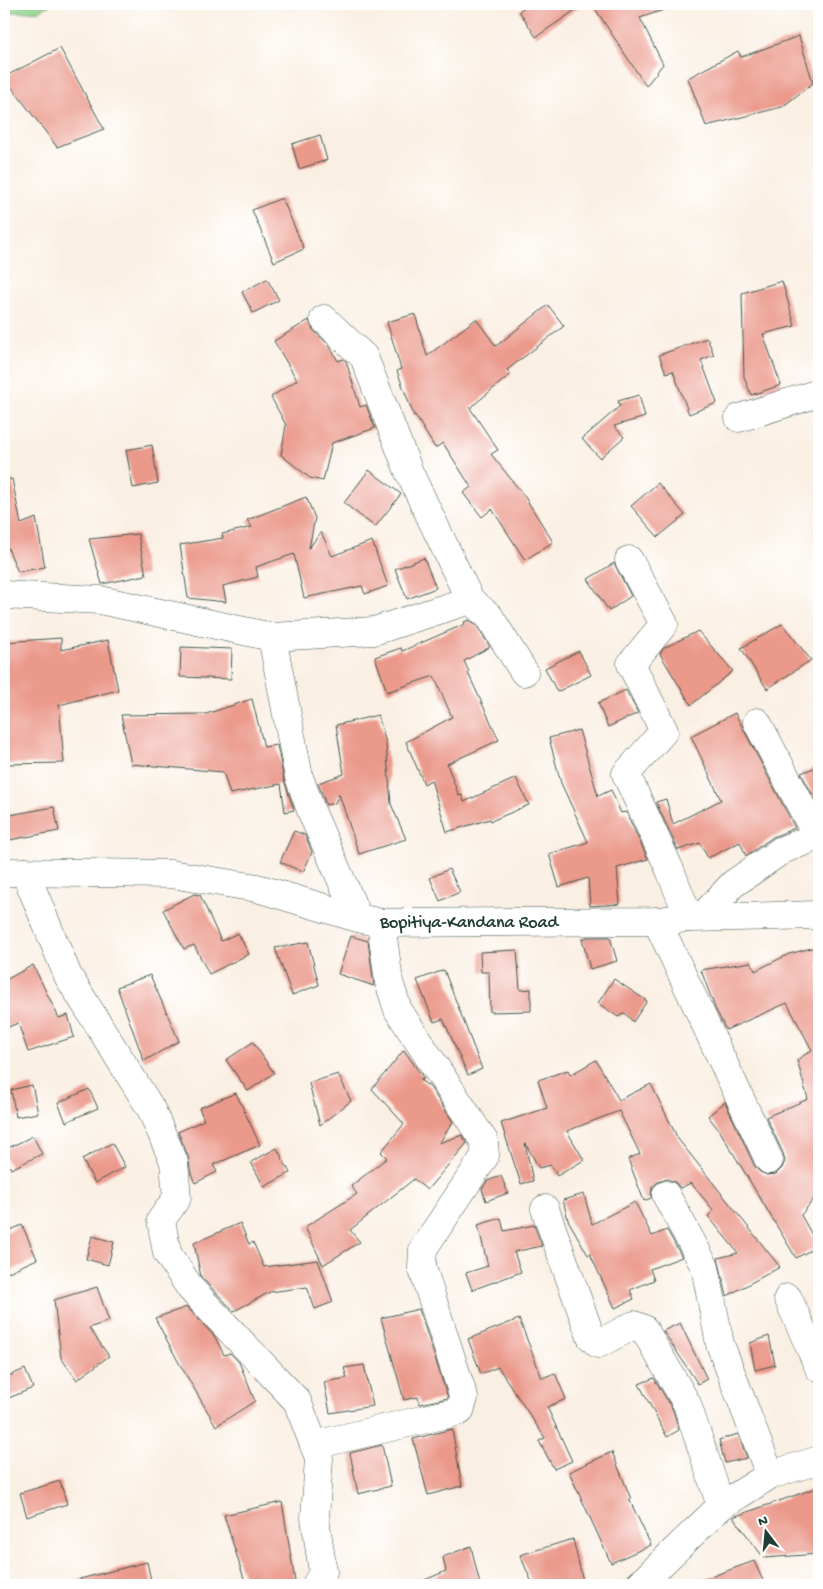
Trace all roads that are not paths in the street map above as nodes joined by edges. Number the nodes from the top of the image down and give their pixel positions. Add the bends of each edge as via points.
1 (324, 319) dead end
2 (819, 393) edge
3 (739, 418) dead end
4 (629, 560) dead end
5 (4, 595) edge
6 (470, 600) junction
7 (272, 637) junction
8 (524, 672) dead end
9 (757, 722) dead end
10 (818, 836) edge
11 (14, 872) edge
12 (819, 916) edge
13 (695, 917) junction
14 (370, 921) junction
15 (657, 921) junction
16 (769, 1160) dead end
17 (666, 1195) dead end
18 (544, 1209) dead end
19 (788, 1298) dead end
20 (819, 1368) edge
21 (314, 1445) junction
22 (819, 1460) edge
23 (770, 1475) junction
24 (721, 1506) junction
25 (316, 1585) edge
26 (639, 1585) edge

1 - 6 street via 364,357 409,472
2 - 3 street
4 - 13 street via 664,624 631,664 664,731 626,774
5 - 7 street via 100,600
6 - 7 street via 374,631
6 - 8 street via 489,616
7 - 14 street via 299,777 312,813
9 - 10 street
10 - 13 street via 782,850 733,884
11 - 14 street, Bopitiya-Kandana Road via 171,874 257,888
11 - 21 street via 68,976 151,1109 174,1162 177,1198 161,1220 168,1253 191,1288 297,1402
12 - 13 street, Bopitiya-Kandana Road
13 - 15 street, Bopitiya-Kandana Road
14 - 15 street, Bopitiya-Kandana Road
14 - 21 street via 398,1010 484,1140 485,1156 423,1249 422,1267 464,1398 460,1412
15 - 16 street
17 - 23 street via 705,1268 720,1344
18 - 24 street via 591,1337 598,1344 634,1326 644,1329 687,1404
19 - 20 street
21 - 25 street via 319,1458 315,1518 323,1572
22 - 23 street
23 - 24 street
24 - 26 street

